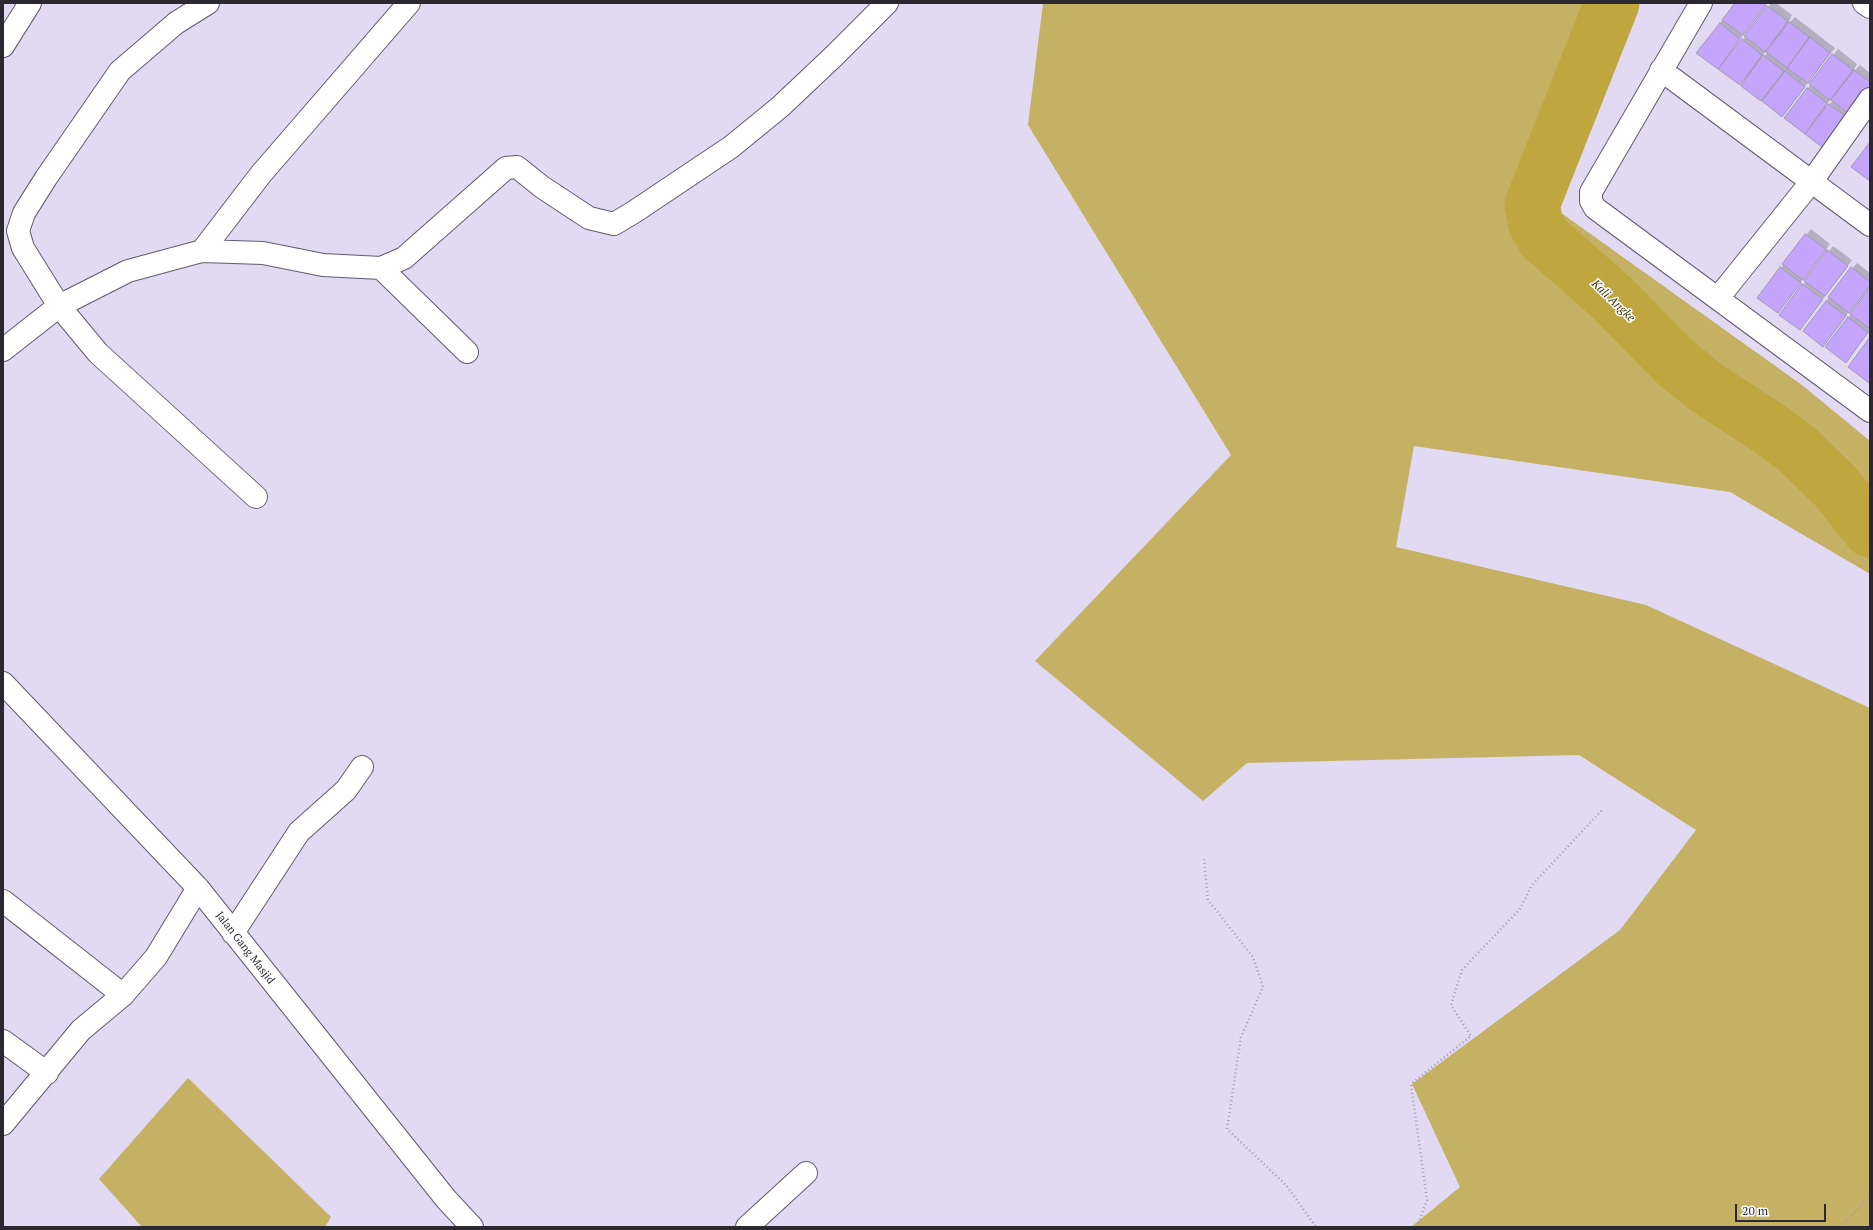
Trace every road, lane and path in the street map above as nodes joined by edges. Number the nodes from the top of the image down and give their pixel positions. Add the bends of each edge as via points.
1 (30, 3) edge
2 (208, 3) edge
3 (409, 3) edge
4 (887, 3) edge
5 (1701, 3) edge
6 (1864, 3) edge
7 (1870, 7) edge
8 (3, 46) edge
9 (1661, 70) junction
10 (1870, 99) edge
11 (1812, 181) junction
12 (1870, 225) edge
13 (202, 251) junction
14 (381, 268) junction
15 (1718, 298) junction
16 (59, 306) junction
17 (3, 350) edge
18 (467, 352) dead end
19 (1870, 411) edge
20 (256, 497) dead end
21 (4, 685) edge
22 (362, 767) dead end
23 (1603, 810) dead end
24 (1204, 859) dead end
25 (198, 888) junction
26 (3, 901) edge
27 (233, 933) junction
28 (122, 995) junction
29 (3, 1041) edge
30 (47, 1073) junction
31 (3, 1124) edge
32 (806, 1173) dead end
33 (1870, 1196) edge
34 (472, 1227) edge
35 (747, 1227) edge
36 (1316, 1227) edge
37 (1417, 1227) edge
38 (1841, 1227) edge

1 - 8 street
2 - 16 street via 176,23 120,71 24,213 18,231 22,248
3 - 13 street via 261,174
4 - 14 street via 780,108 731,147 614,224 589,218 542,187 518,167 506,168 404,258
5 - 9 street
6 - 7 street
9 - 11 street
9 - 15 street via 1591,192 1591,201 1595,208
10 - 11 street
11 - 12 street
11 - 15 street
13 - 14 street via 263,253 323,265
13 - 16 street via 128,271
14 - 18 street
15 - 19 street
16 - 17 street
16 - 20 street via 98,353
21 - 25 street, Jalan Gang Masjid
22 - 27 street via 346,790 299,832
23 - 37 path via 1532,886 1520,910 1462,970 1451,1005 1471,1036 1411,1084 1427,1200
24 - 36 path via 1208,900 1253,957 1262,988 1241,1037 1227,1129 1286,1185
25 - 27 street, Jalan Gang Masjid
25 - 28 street via 156,957
26 - 28 street
27 - 34 street, Jalan Gang Masjid via 446,1199
28 - 30 street via 81,1030
29 - 30 street
30 - 31 street
32 - 35 street
33 - 38 path

